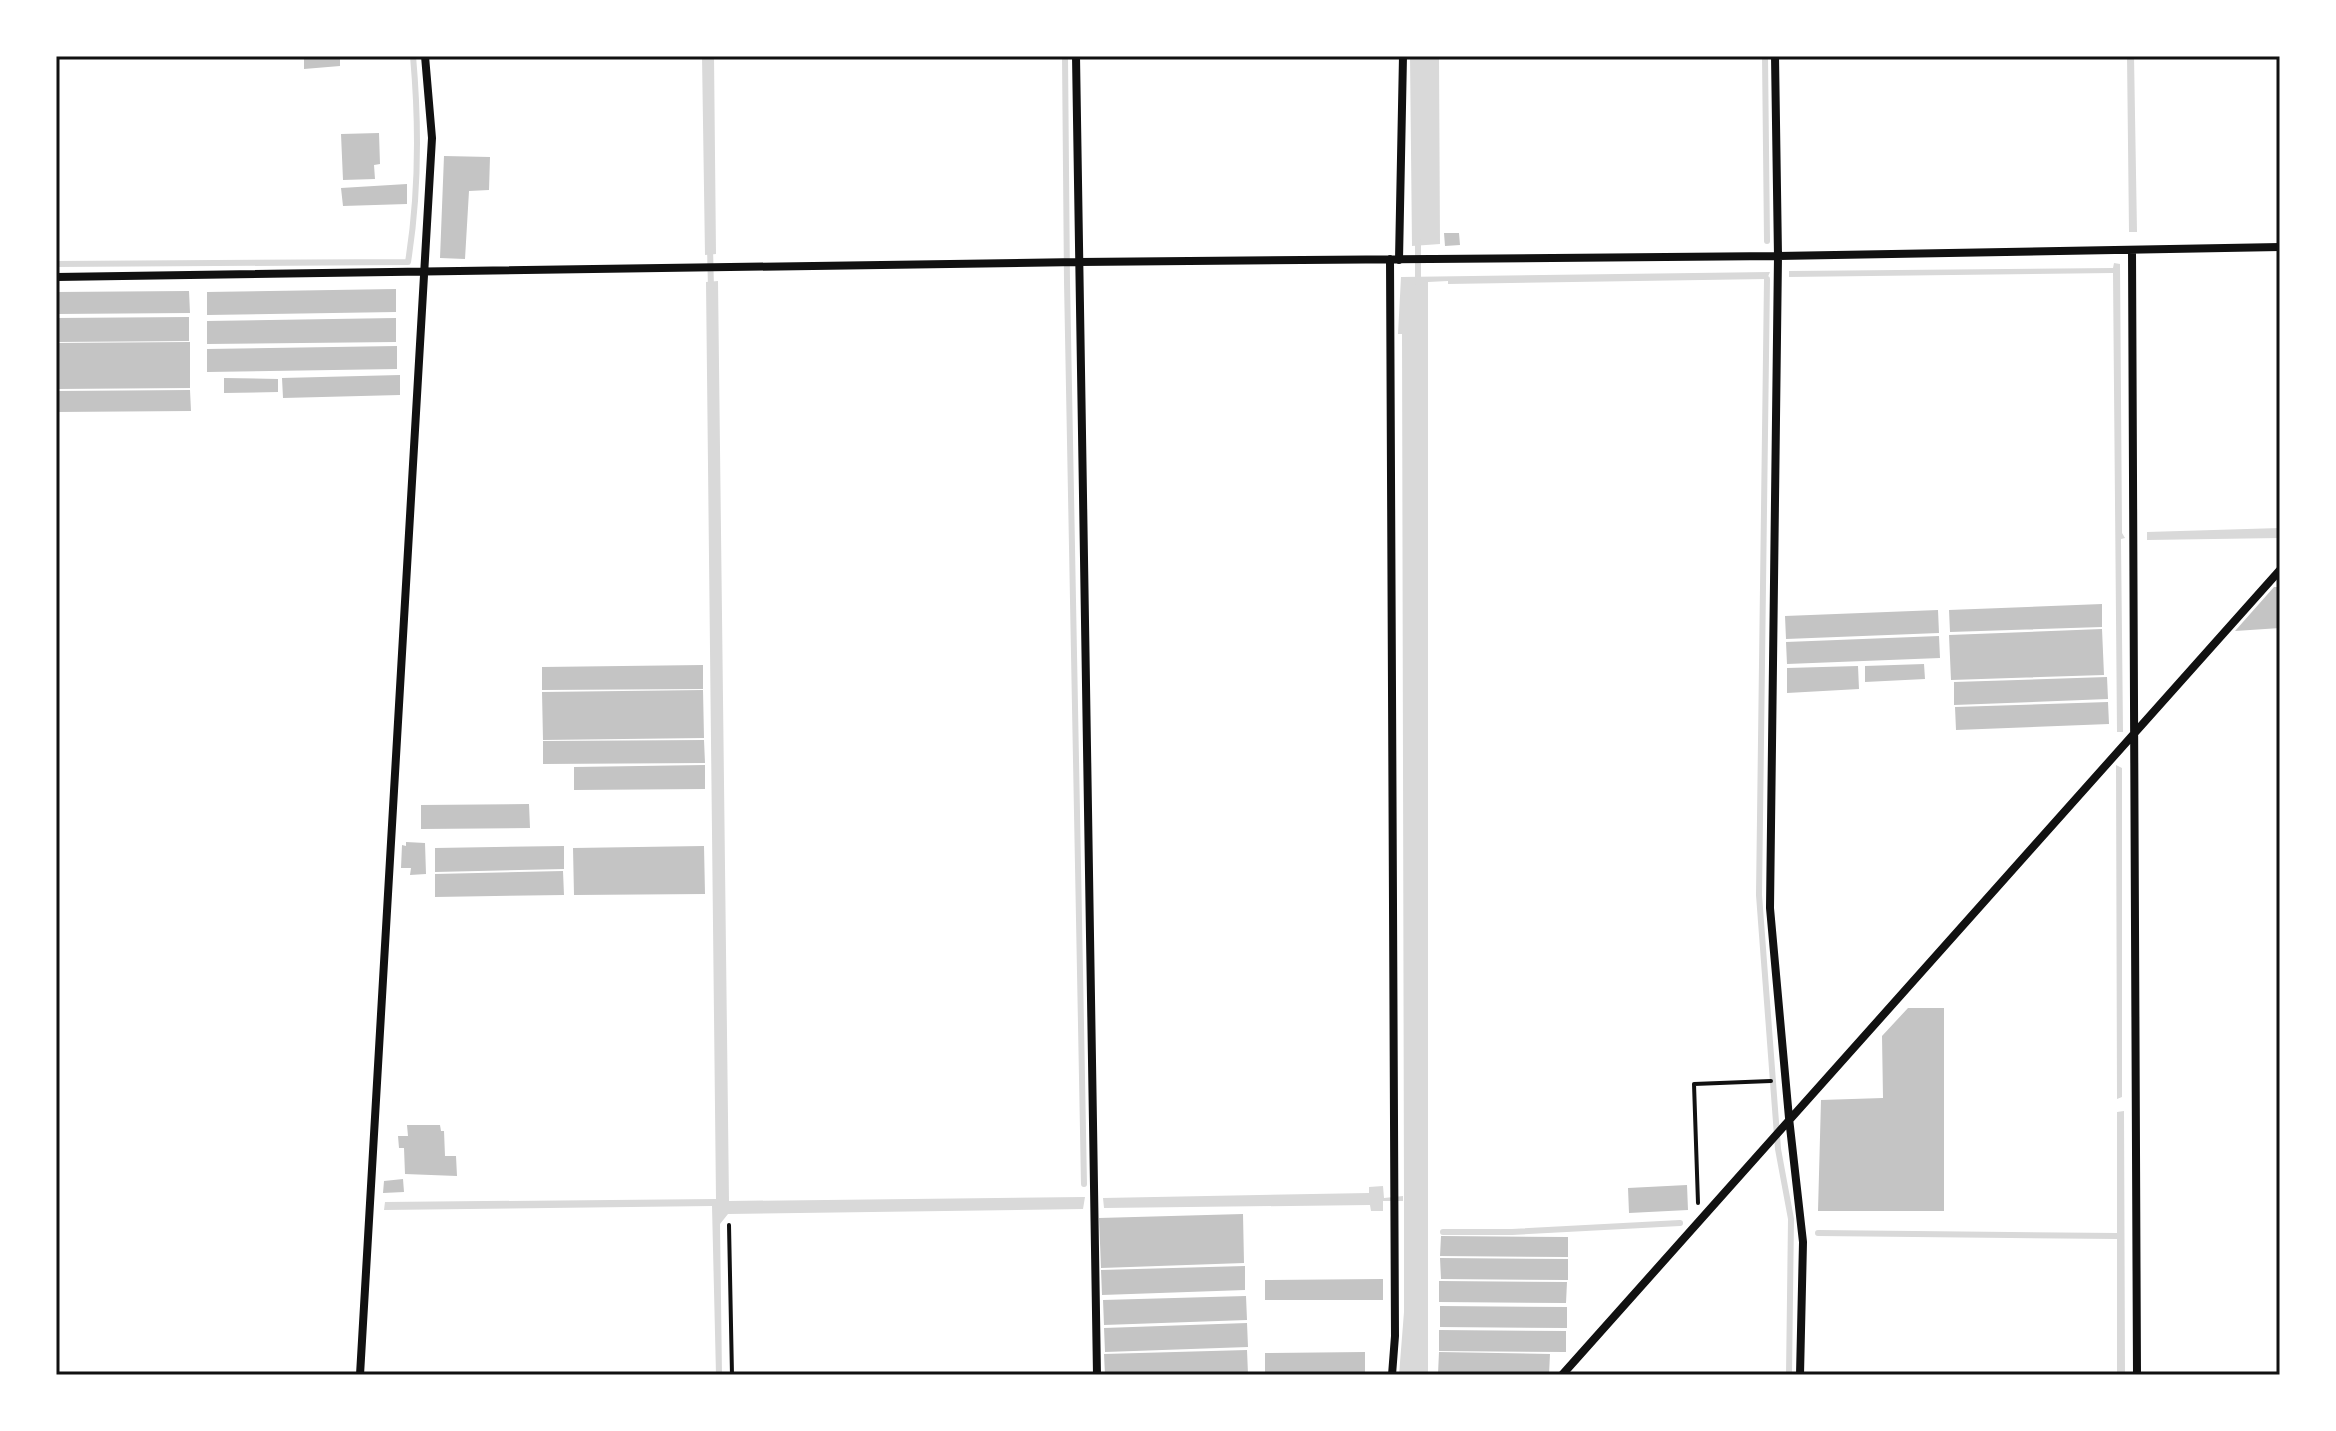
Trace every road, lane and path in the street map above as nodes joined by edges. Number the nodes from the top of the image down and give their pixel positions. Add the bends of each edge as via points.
1 (425, 56) edge
2 (1076, 56) edge
3 (1403, 56) edge
4 (1775, 56) edge
5 (2280, 247) edge
6 (2132, 250) junction
7 (1778, 256) junction
8 (1397, 260) junction
9 (1079, 262) junction
10 (424, 272) junction
11 (56, 277) edge
12 (2280, 570) edge
13 (2134, 732) junction
14 (1785, 1080) junction
15 (1789, 1118) junction
16 (1699, 1220) junction
17 (729, 1225) dead end
18 (360, 1375) edge
19 (732, 1375) edge
20 (1097, 1375) edge
21 (1392, 1375) edge
22 (1562, 1375) edge
23 (1800, 1375) edge
24 (2137, 1375) edge

1 - 10 street via 432,138
2 - 9 street
3 - 8 street
4 - 7 street
5 - 6 street
6 - 7 street
6 - 13 street
7 - 8 street
7 - 14 street via 1770,908
8 - 9 street
8 - 21 street
9 - 10 street
9 - 20 street
10 - 11 street
10 - 18 street
12 - 13 street
13 - 15 street
13 - 24 street
14 - 15 street
14 - 16 path via 1694,1084
15 - 16 street
15 - 23 street via 1803,1242
16 - 22 street
17 - 19 path

